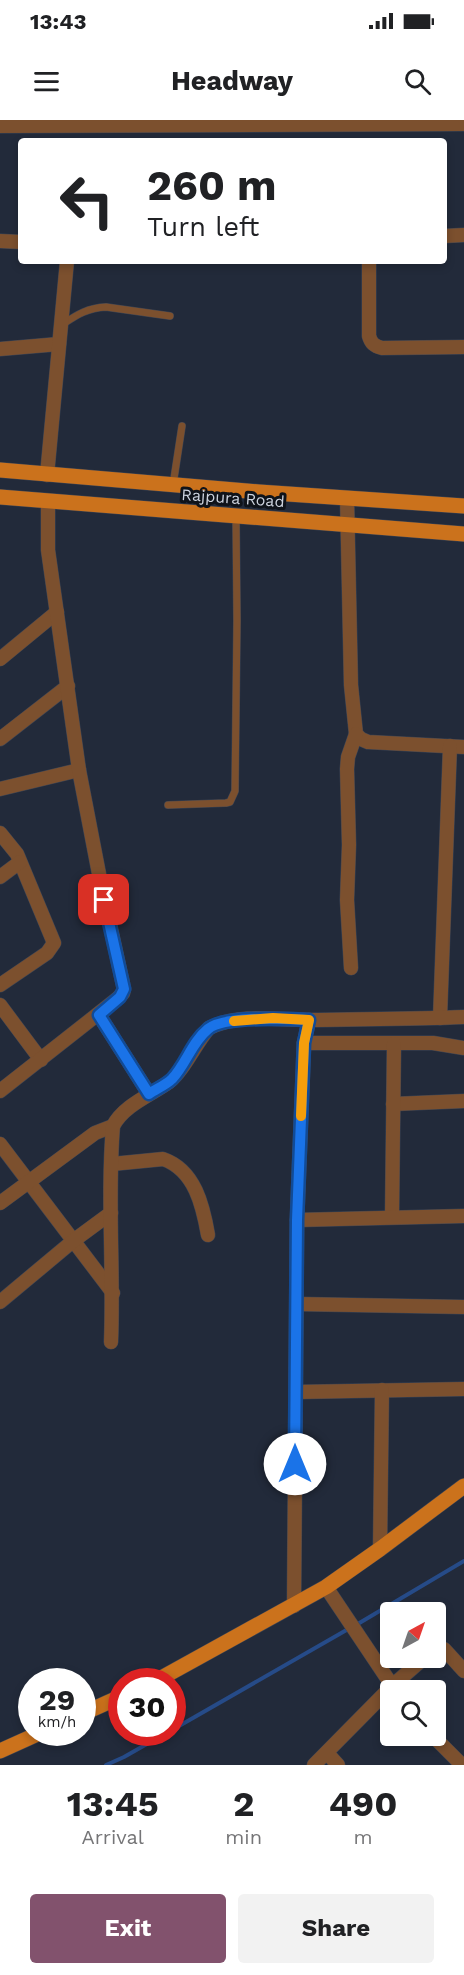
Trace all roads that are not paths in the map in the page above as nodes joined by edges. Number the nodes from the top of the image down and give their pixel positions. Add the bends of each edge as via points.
1 (21, 123) edge
2 (464, 124) edge
3 (0, 126) edge
4 (280, 126) junction
5 (280, 138) edge
6 (464, 235) edge
7 (447, 236) edge
8 (0, 241) edge
9 (18, 242) edge
10 (67, 264) edge
11 (369, 264) edge
12 (170, 316) dead end
13 (61, 325) junction
14 (59, 344) junction
15 (464, 347) edge
16 (0, 349) edge
17 (182, 426) dead end
18 (0, 470) edge
19 (47, 475) junction
20 (172, 485) junction
21 (0, 497) edge
22 (348, 498) junction
23 (48, 501) junction
24 (464, 506) edge
25 (236, 516) junction
26 (348, 524) junction
27 (464, 534) edge
28 (57, 612) junction
29 (0, 659) edge
30 (68, 686) junction
31 (356, 734) junction
32 (0, 740) edge
33 (457, 746) edge
34 (79, 770) junction
35 (0, 789) edge
36 (168, 805) dead end
37 (0, 833) edge
38 (20, 862) junction
39 (0, 878) edge
40 (351, 968) dead end
41 (0, 985) edge
42 (0, 1005) edge
43 (99, 1015) junction
44 (464, 1017) edge
45 (440, 1018) junction
46 (309, 1020) junction
47 (304, 1043) junction
48 (394, 1044) junction
49 (464, 1048) edge
50 (41, 1060) junction
51 (0, 1091) edge
52 (149, 1094) junction
53 (464, 1101) edge
54 (393, 1104) junction
55 (113, 1126) junction
56 (0, 1144) edge
57 (112, 1164) junction
58 (29, 1181) junction
59 (0, 1203) edge
60 (111, 1212) junction
61 (464, 1216) edge
62 (392, 1217) junction
63 (297, 1220) junction
64 (208, 1235) dead end
65 (74, 1241) junction
66 (113, 1293) junction
67 (0, 1302) edge
68 (297, 1304) junction
69 (464, 1307) edge
70 (111, 1342) dead end
71 (464, 1389) edge
72 (382, 1390) junction
73 (296, 1392) junction
74 (464, 1486) edge
75 (380, 1550) junction
76 (329, 1593) junction
77 (294, 1606) junction
78 (446, 1651) edge
79 (180, 1668) edge
80 (411, 1668) edge
81 (464, 1671) edge
82 (388, 1680) edge
83 (396, 1680) edge
84 (380, 1696) edge
85 (18, 1743) edge
86 (443, 1746) edge
87 (0, 1751) edge
88 (327, 1753) junction
89 (314, 1765) edge
90 (338, 1765) edge
91 (462, 1765) edge

1 - 3 street
1 - 4 street
2 - 4 street
4 - 5 street
6 - 7 street
8 - 9 street
10 - 13 street
11 - 15 street via 369,336 375,346
12 - 13 lane via 97,308
13 - 14 street
14 - 16 street
14 - 19 street
17 - 20 lane
18 - 19 main road, Rajpura Road
19 - 20 main road, Rajpura Road
20 - 22 main road, Rajpura Road
21 - 23 main road, Rajpura Road
22 - 24 main road, Rajpura Road
22 - 26 street
23 - 25 main road, Rajpura Road
23 - 28 street via 48,550
25 - 26 main road, Rajpura Road
25 - 36 lane via 235,791 226,803
26 - 27 main road, Rajpura Road
26 - 31 street via 351,685
28 - 29 street
28 - 30 street
30 - 32 street
30 - 34 street
31 - 33 street via 368,742
31 - 40 street via 347,770
33 - 45 street
34 - 35 street
34 - 43 street via 124,985 120,997
37 - 38 street
38 - 39 street
38 - 41 street via 54,943 47,953
42 - 50 street
43 - 50 street
43 - 52 street
44 - 45 street
45 - 46 street
46 - 47 street
46 - 52 street via 273,1018 209,1028 171,1081
47 - 48 street
47 - 63 street
48 - 49 street via 433,1043
48 - 54 street
50 - 51 street
52 - 55 street
53 - 54 street
54 - 62 street
55 - 57 street
55 - 58 street via 95,1133
56 - 58 street
57 - 60 street
57 - 64 street via 171,1162 197,1192
58 - 59 street
58 - 65 street
60 - 65 street
60 - 66 street
61 - 62 street
62 - 63 street
63 - 68 street
65 - 66 street
65 - 67 street
66 - 70 street
68 - 69 street
68 - 73 street
71 - 72 street
72 - 73 street
72 - 75 street
73 - 77 street
74 - 75 main road
75 - 76 main road
76 - 77 main road
76 - 82 street
77 - 79 main road
78 - 81 street
80 - 83 street
84 - 88 street
85 - 87 main road
86 - 91 street
88 - 89 street
88 - 90 street

